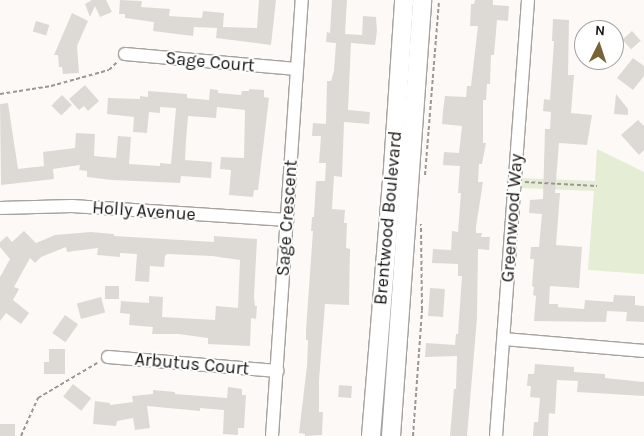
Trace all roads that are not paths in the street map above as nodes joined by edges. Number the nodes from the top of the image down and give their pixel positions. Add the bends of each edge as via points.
1 (302, 0) edge
2 (404, 0) edge
3 (422, 0) edge
4 (528, 0) edge
5 (124, 54) road end
6 (296, 70) junction
7 (0, 208) edge
8 (288, 220) junction
9 (504, 339) junction
10 (644, 351) edge
11 (108, 357) road end
12 (277, 371) junction
13 (393, 413) junction
14 (372, 414) junction
15 (272, 436) edge
16 (366, 436) edge
17 (371, 436) edge
18 (391, 436) edge
19 (400, 436) edge
20 (496, 436) edge

1 - 6 street, Sage Crescent
2 - 14 main road, Brentwood Boulevard
3 - 13 main road, Brentwood Boulevard
4 - 9 street, Greenwood Way
5 - 6 street, Sage Court
6 - 8 street, Sage Crescent
7 - 8 street, Holly Avenue via 72,206
8 - 12 street, Sage Crescent
9 - 10 street
9 - 20 street, Greenwood Way
11 - 12 street, Arbutus Court
12 - 15 street, Sage Crescent
13 - 18 main road, Brentwood Boulevard
13 - 19 main road
14 - 16 main road
14 - 17 main road, Brentwood Boulevard

